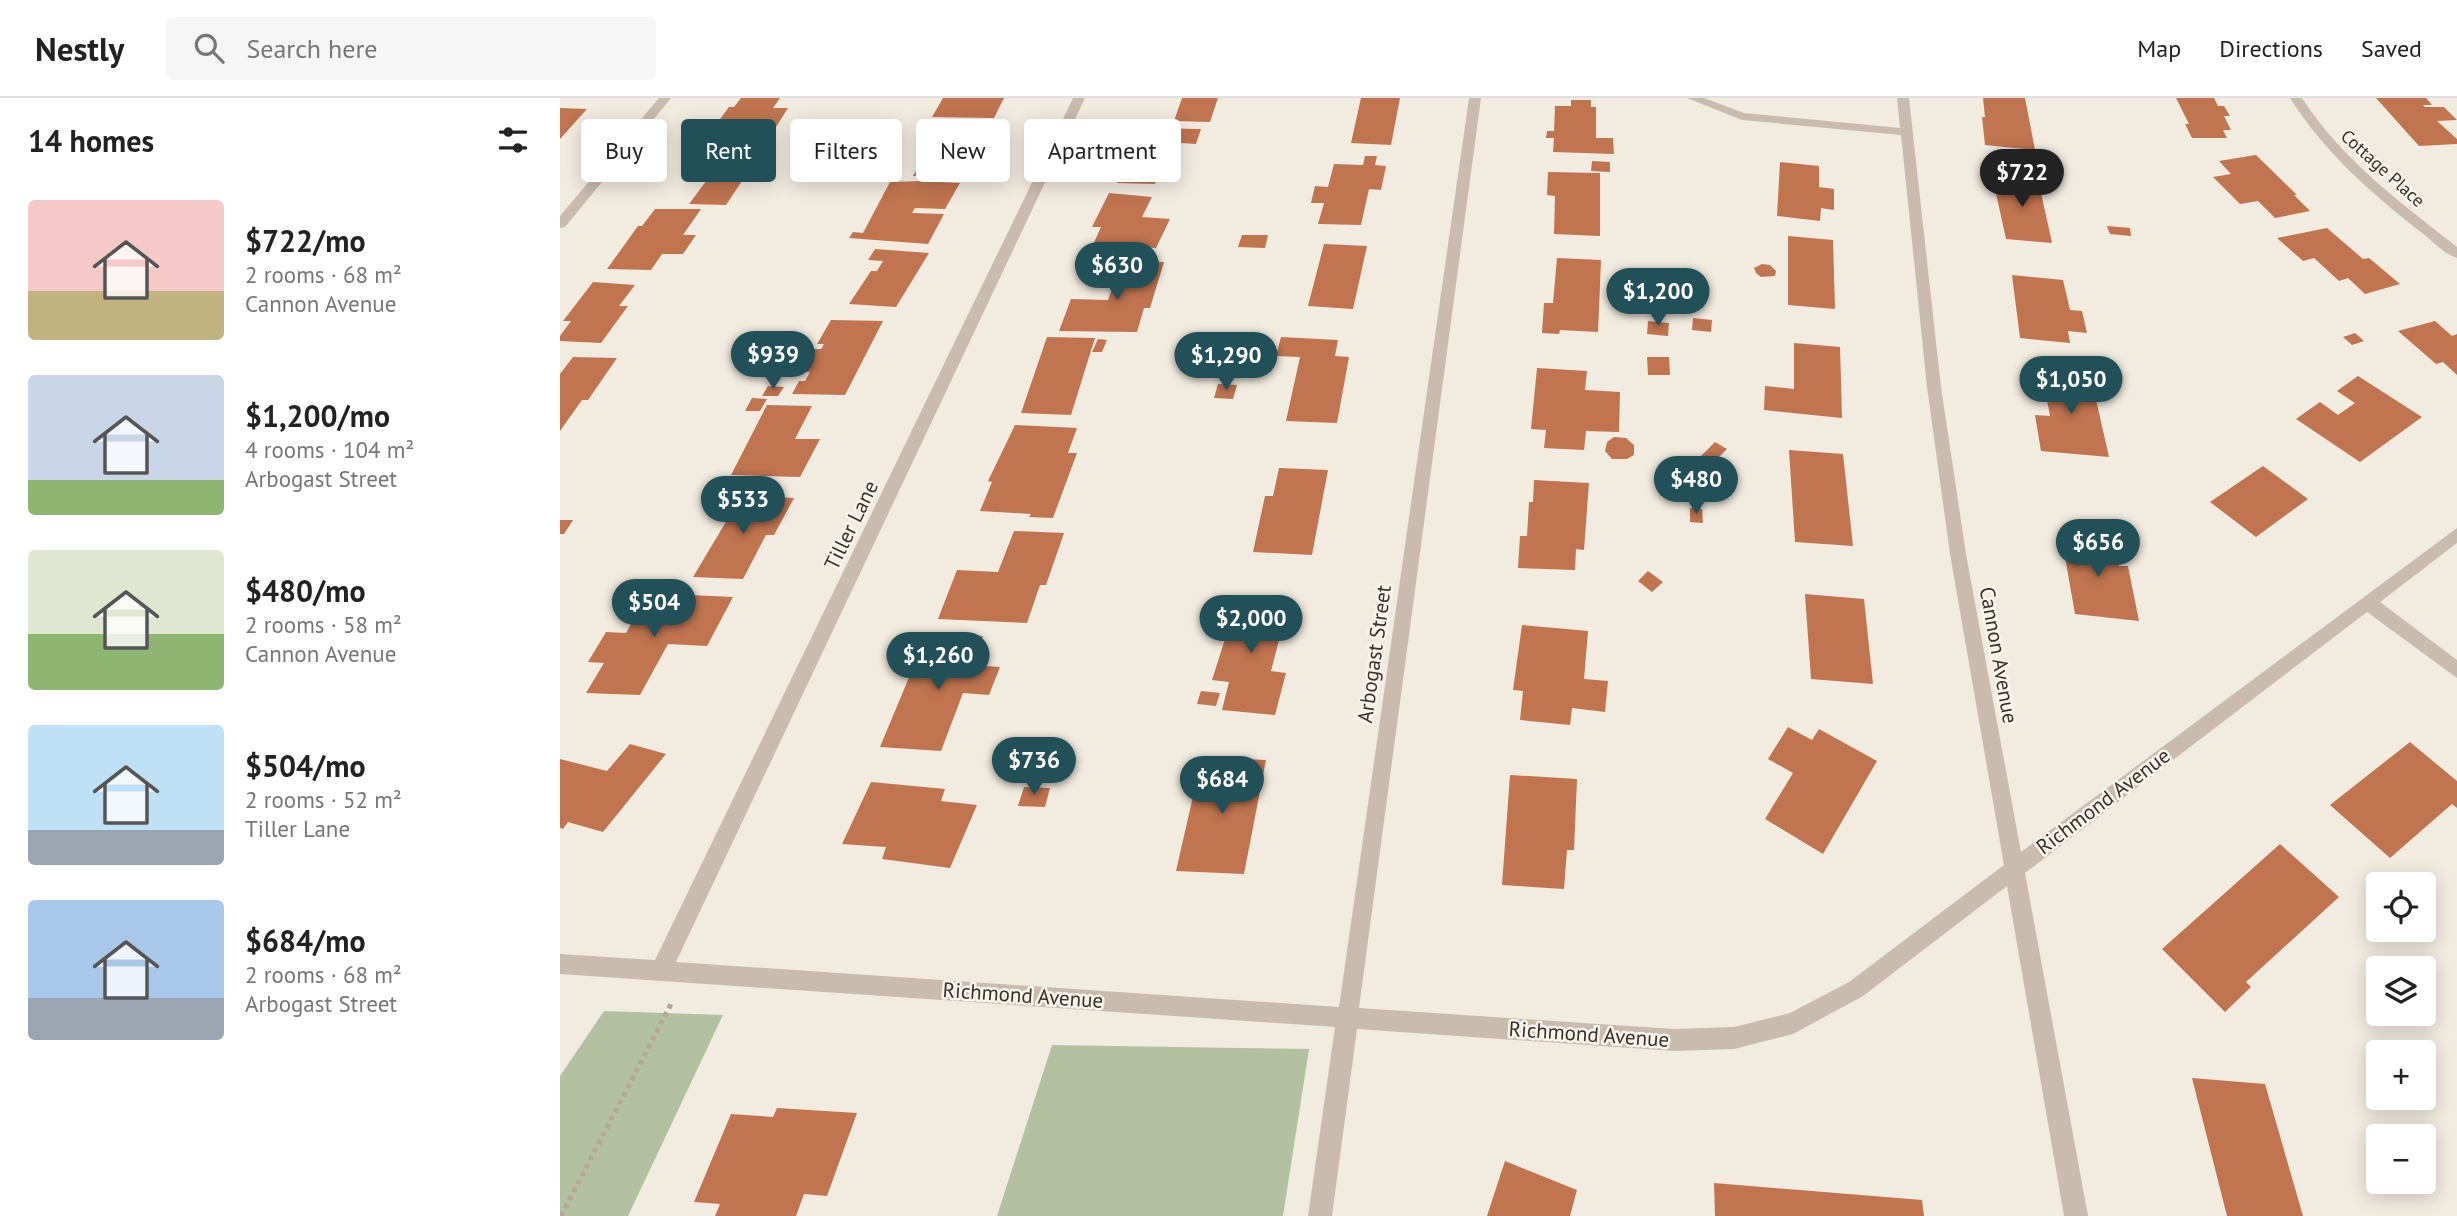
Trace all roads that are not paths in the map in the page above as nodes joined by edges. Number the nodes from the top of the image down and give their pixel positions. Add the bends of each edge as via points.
1 (665, 98) edge
2 (1079, 98) edge
3 (1475, 98) edge
4 (1693, 98) edge
5 (1903, 98) edge
6 (2296, 98) edge
7 (1907, 132) junction
8 (560, 223) edge
9 (2457, 254) edge
10 (2457, 534) edge
11 (2367, 602) junction
12 (2457, 670) edge
13 (2014, 869) junction
14 (560, 964) edge
15 (661, 971) junction
16 (1346, 1017) junction
17 (1320, 1216) edge
18 (2076, 1216) edge

1 - 8 street
2 - 15 street, Tiller Lane
3 - 16 street, Arbogast Street
4 - 7 street via 1766,120
5 - 7 street, Cannon Avenue
6 - 9 street, Cottage Place via 2348,164
7 - 13 street, Cannon Avenue via 1934,387 1958,554
10 - 11 street, Richmond Avenue
11 - 12 street
11 - 13 street, Richmond Avenue
13 - 16 street, Richmond Avenue via 1856,989 1793,1023 1734,1038 1674,1040
13 - 18 street, Cannon Avenue
14 - 15 street, Richmond Avenue
15 - 16 street, Richmond Avenue
16 - 17 street, Arbogast Street

